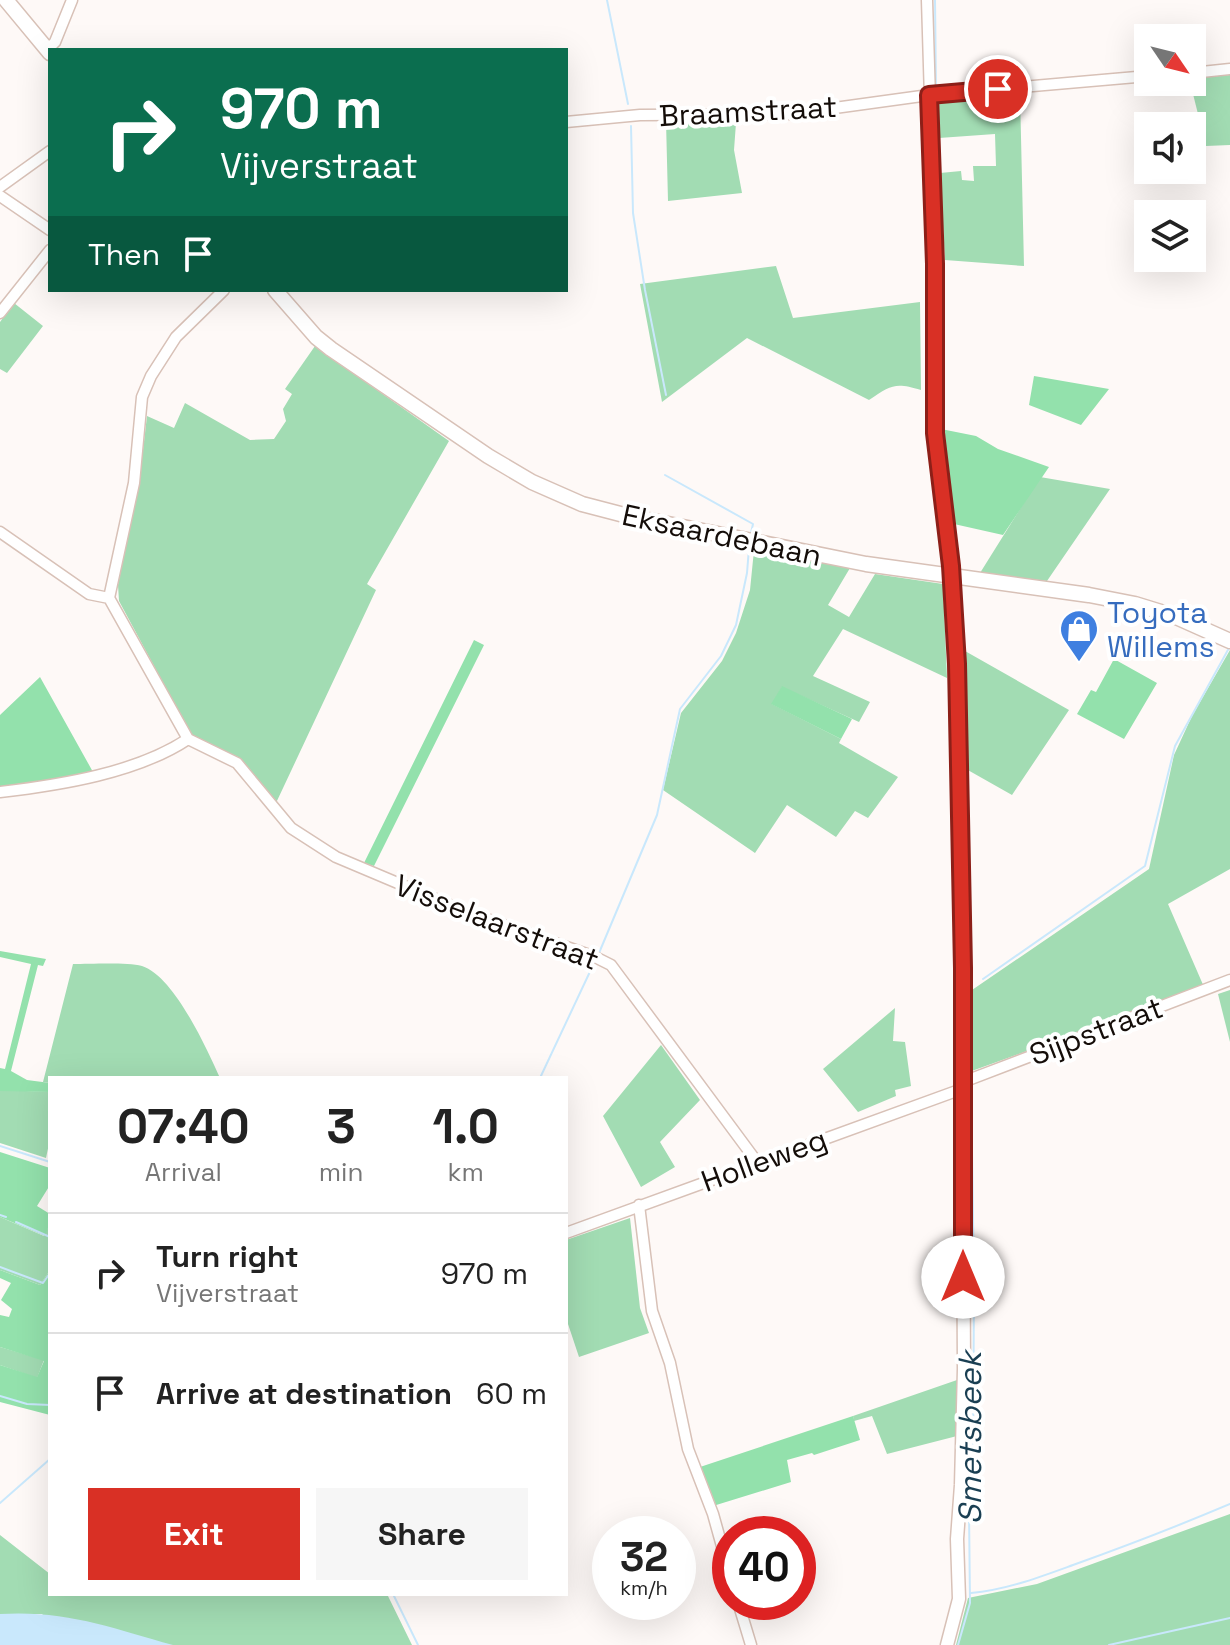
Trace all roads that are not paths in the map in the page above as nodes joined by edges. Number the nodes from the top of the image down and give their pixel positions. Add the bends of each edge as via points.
1 (6, 0) edge
2 (72, 0) edge
3 (927, 0) edge
4 (50, 48) edge
5 (48, 51) edge
6 (1230, 69) edge
7 (1206, 72) edge
8 (1134, 77) edge
9 (929, 95) junction
10 (568, 122) edge
11 (48, 152) edge
12 (0, 187) edge
13 (0, 196) edge
14 (48, 229) edge
15 (48, 253) edge
16 (222, 292) edge
17 (277, 292) edge
18 (0, 313) edge
19 (0, 532) edge
20 (951, 577) junction
21 (109, 598) junction
22 (1230, 641) edge
23 (188, 739) junction
24 (0, 792) edge
25 (1230, 980) edge
26 (962, 1086) junction
27 (757, 1162) junction
28 (639, 1205) junction
29 (568, 1232) edge
30 (714, 1516) edge
31 (743, 1620) edge
32 (751, 1645) edge
33 (947, 1645) edge

1 - 5 main road
2 - 4 street
3 - 9 street
6 - 7 street
8 - 9 street, Braamstraat
9 - 10 street, Braamstraat via 791,114 640,115
9 - 20 street via 935,433
11 - 12 street
13 - 14 street
15 - 18 street
16 - 21 street via 176,337 142,397 134,483
17 - 20 main road, Eksaardebaan via 331,349 488,456 569,499 618,514
19 - 21 street via 89,594
20 - 22 main road, Eksaardebaan via 1135,604
20 - 26 street via 961,829
21 - 23 street
23 - 24 street via 124,767
23 - 27 street, Visselaarstraat via 237,763 291,828 336,857 611,965
25 - 26 street, Sijpstraat
26 - 27 street, Holleweg
26 - 33 street via 959,1599
27 - 28 street, Holleweg
28 - 29 street, Holleweg
28 - 30 street via 652,1311 670,1363 688,1449
31 - 32 street

